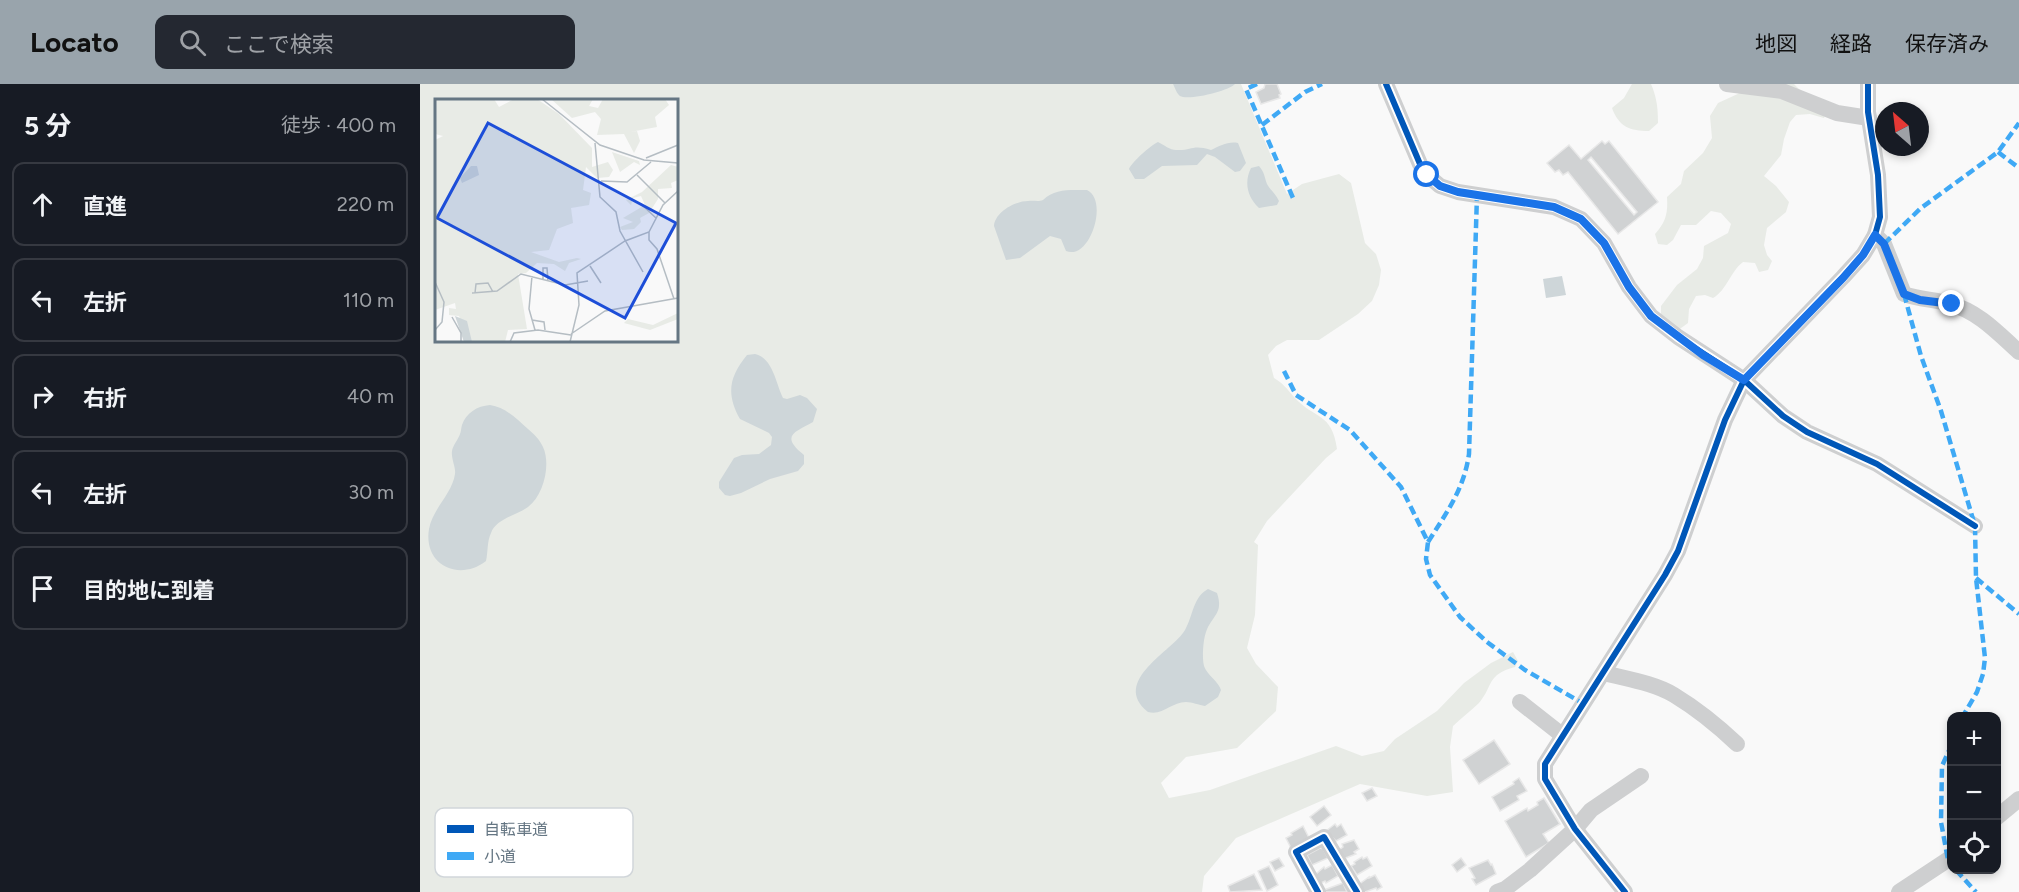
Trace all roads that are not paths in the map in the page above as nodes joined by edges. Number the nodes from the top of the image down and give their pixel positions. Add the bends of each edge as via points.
1 (1386, 84) edge
2 (1727, 84) edge
3 (1868, 84) edge
4 (1869, 118) junction
5 (1875, 235) junction
6 (2019, 352) edge
7 (1744, 380) junction
8 (1975, 526) dead end
9 (1604, 673) junction
10 (1520, 702) dead end
11 (1562, 735) junction
12 (1737, 744) dead end
13 (1641, 776) dead end
14 (2019, 799) edge
15 (2001, 814) edge
16 (1575, 829) junction
17 (1947, 860) edge
18 (1318, 892) edge
19 (1357, 892) edge
20 (1497, 892) edge
21 (1625, 892) edge
22 (1899, 892) edge

1 - 7 street via 1420,164 1440,186 1554,207 1581,219 1604,243 1651,316
2 - 4 street via 1782,91 1837,113
3 - 4 street
4 - 5 street via 1878,175 1880,217
5 - 6 street via 1884,244 1904,294 1969,310
5 - 7 street via 1843,278
7 - 8 street via 1807,432 1877,464
7 - 9 street via 1725,420 1678,550
9 - 11 street
9 - 12 street via 1673,694
10 - 11 street
11 - 16 street via 1545,764 1545,779
13 - 16 street via 1591,810
14 - 15 street
16 - 20 street via 1530,870
16 - 21 street
17 - 22 street
18 - 19 street via 1296,852 1324,837

